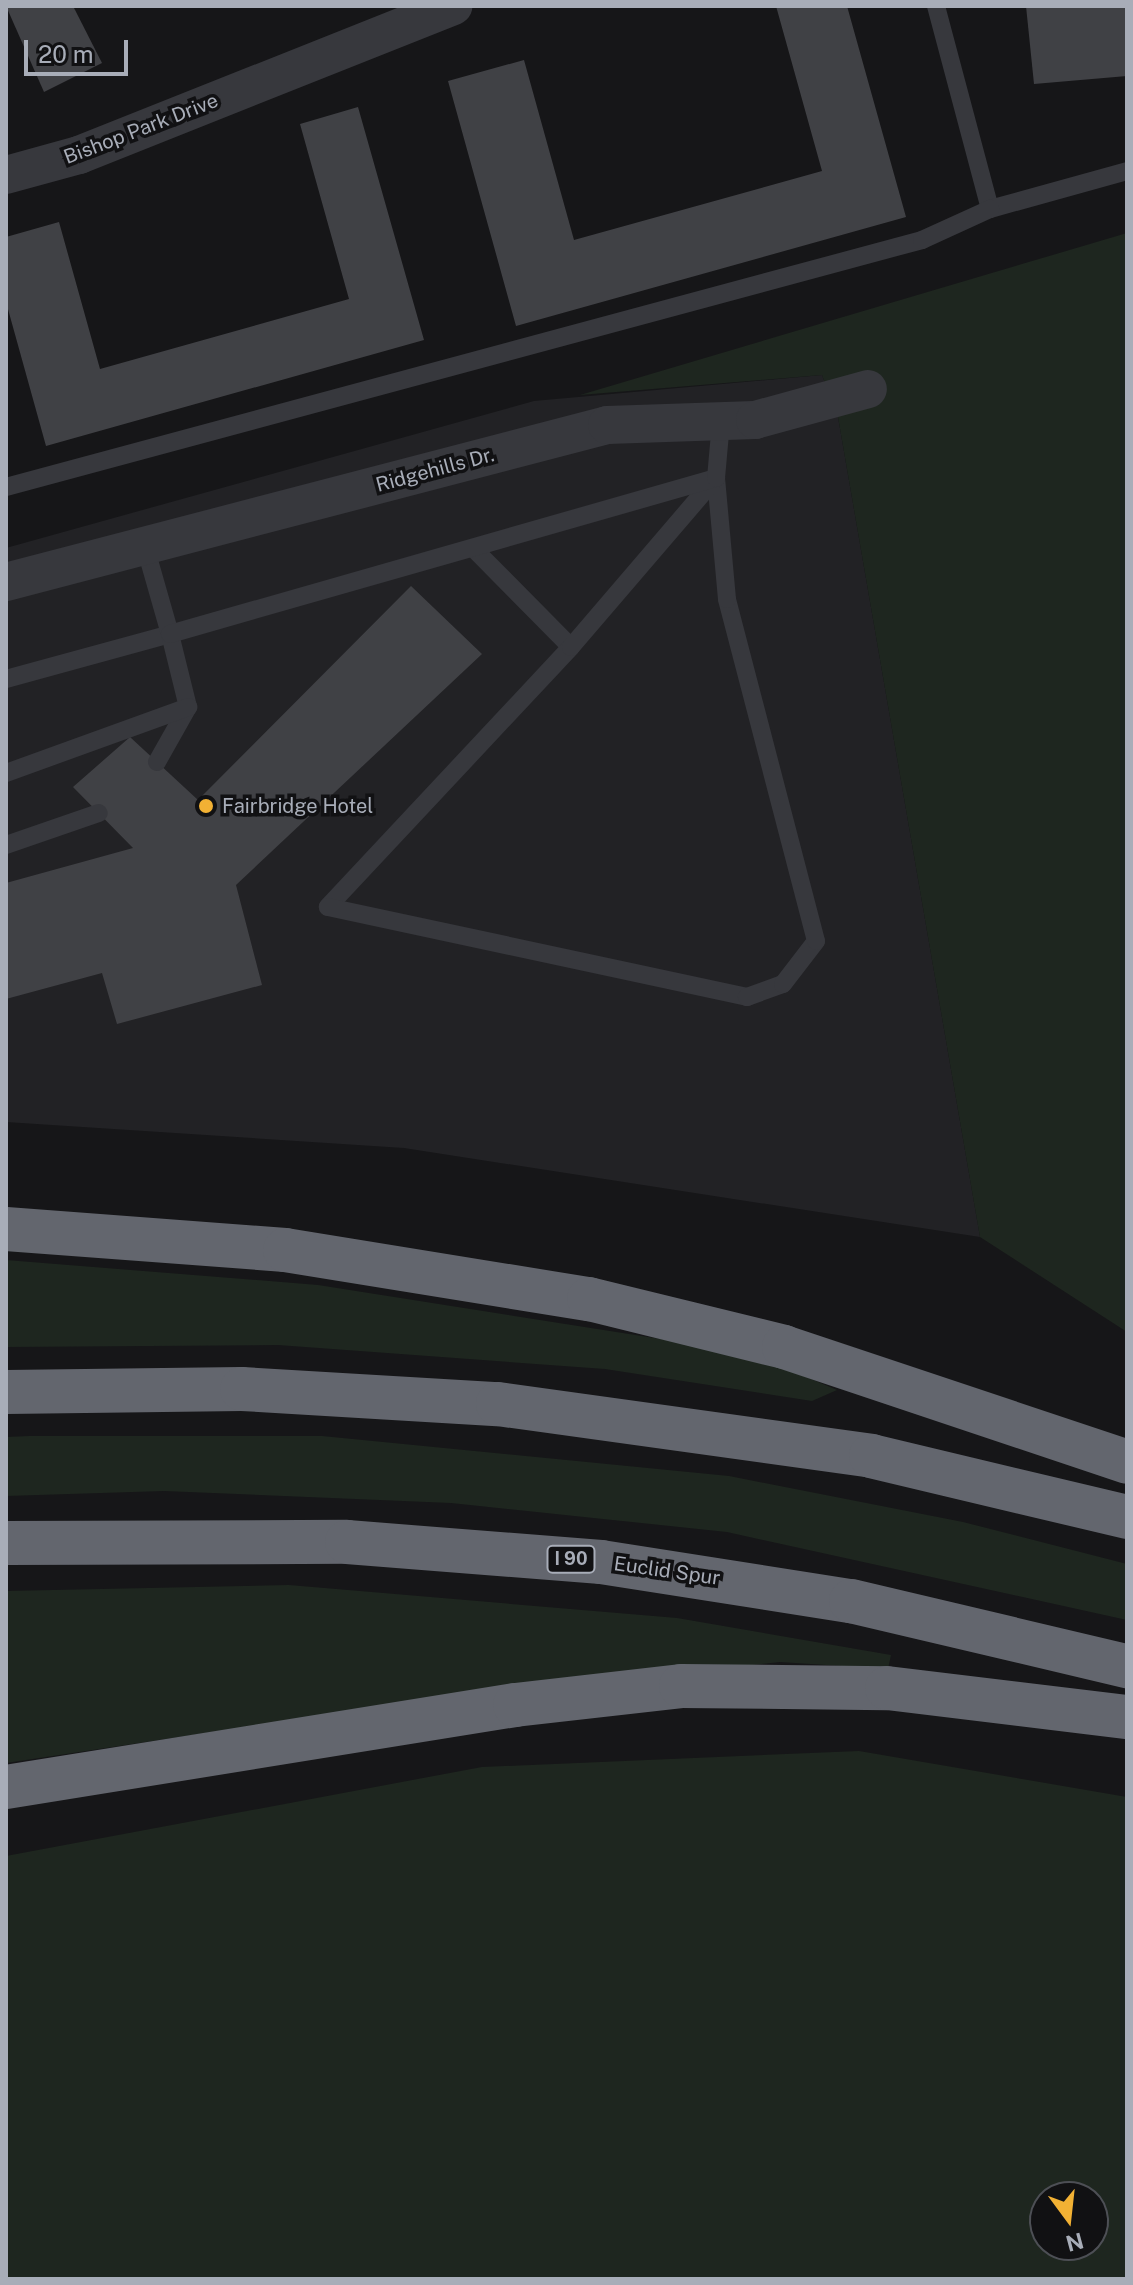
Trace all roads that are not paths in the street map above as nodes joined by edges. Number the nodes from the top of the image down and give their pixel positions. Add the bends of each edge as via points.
1 (453, 6) edge
2 (936, 6) edge
3 (1127, 171) edge
4 (6, 175) edge
5 (990, 209) junction
6 (868, 389) dead end
7 (721, 422) junction
8 (716, 478) junction
9 (6, 487) edge
10 (145, 546) junction
11 (473, 548) junction
12 (6, 582) edge
13 (170, 634) junction
14 (571, 647) junction
15 (6, 679) edge
16 (188, 707) junction
17 (157, 762) dead end
18 (6, 773) edge
19 (99, 813) dead end
20 (6, 845) edge
21 (6, 1229) edge
22 (6, 1392) edge
23 (1127, 1462) edge
24 (1127, 1517) edge
25 (6, 1543) edge
26 (1127, 1666) edge
27 (1127, 1717) edge
28 (6, 1787) edge

1 - 4 street, Bishop Park Drive via 79,155
2 - 5 lane
3 - 5 lane
5 - 9 lane via 922,240
6 - 7 street, Ridgehills Dr. via 755,420
7 - 8 lane
7 - 10 street, Ridgehills Dr. via 607,425
8 - 11 lane
8 - 14 lane
8 - 14 lane via 727,599 816,941 783,984 747,997 328,907
10 - 12 street, Ridgehills Dr.
10 - 13 lane
11 - 13 lane
11 - 14 lane
13 - 15 lane
13 - 16 lane
16 - 17 lane
16 - 18 lane
19 - 20 lane
21 - 23 highway via 285,1250 589,1299 798,1351
22 - 24 highway via 242,1389 529,1408 871,1456
25 - 26 highway, Euclid Spur / I 90 via 221,1538 601,1562 851,1601
27 - 28 highway via 887,1688 681,1686 530,1702

